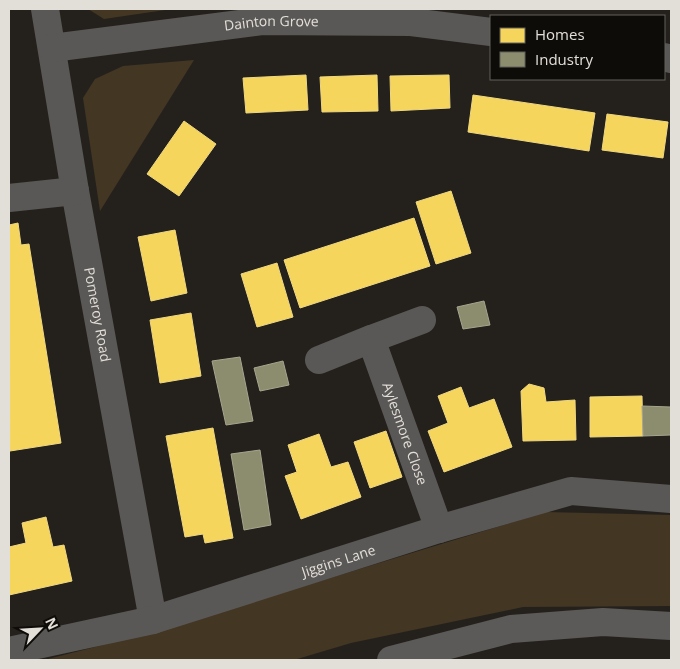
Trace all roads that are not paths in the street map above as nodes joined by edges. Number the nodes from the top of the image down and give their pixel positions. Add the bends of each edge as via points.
1 (45, 9) edge
2 (490, 32) edge
3 (52, 48) junction
4 (75, 191) junction
5 (9, 198) edge
6 (422, 320) dead end
7 (371, 339) junction
8 (319, 360) dead end
9 (671, 499) edge
10 (439, 530) junction
11 (153, 620) junction
12 (671, 626) edge
13 (9, 651) edge
14 (391, 660) edge

1 - 3 street, Pomeroy Road
2 - 3 street, Dainton Grove via 411,22 262,21
3 - 4 street, Pomeroy Road
4 - 5 street
4 - 11 street, Pomeroy Road
6 - 7 street
7 - 8 street
7 - 10 street, Aylesmore Close
9 - 10 street, Jiggins Lane via 571,491
10 - 11 street, Jiggins Lane
11 - 13 street, Jiggins Lane
12 - 14 street via 603,622 511,629

